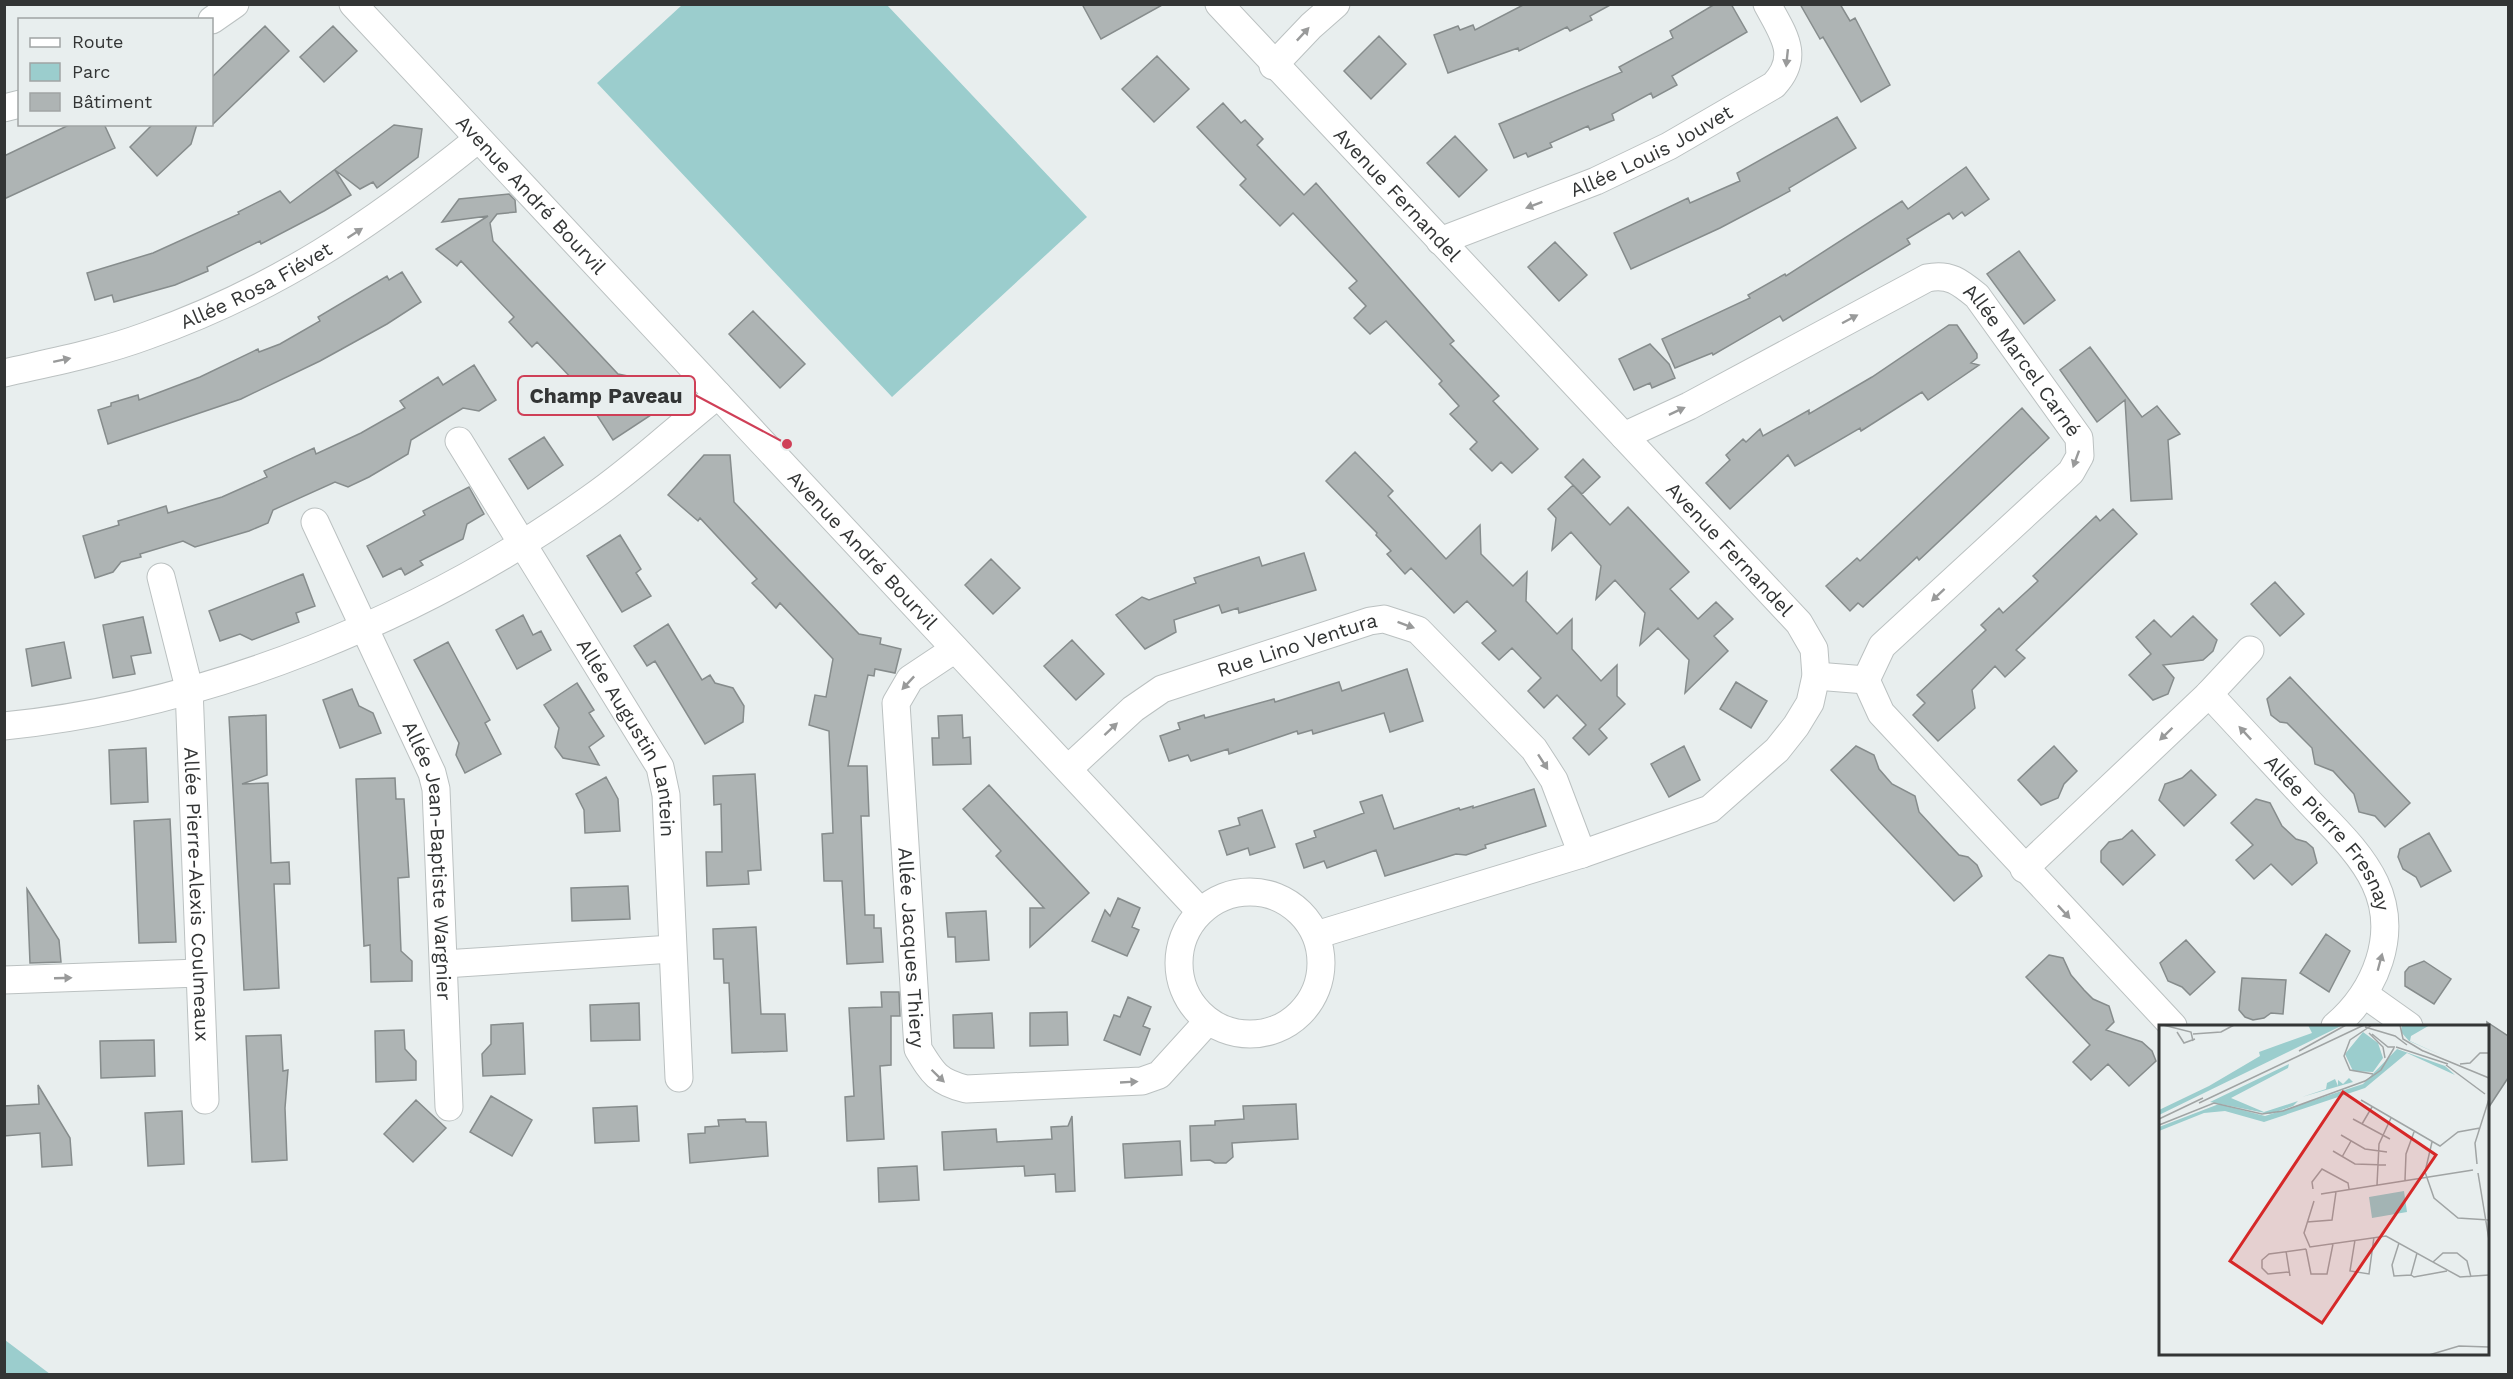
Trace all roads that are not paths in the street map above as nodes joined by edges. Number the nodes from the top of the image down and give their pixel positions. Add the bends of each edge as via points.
1 (235, 4) edge
2 (352, 4) edge
3 (1219, 4) edge
4 (1336, 4) edge
5 (1767, 4) edge
6 (213, 20) edge
7 (1273, 66) junction
8 (478, 139) junction
9 (1440, 241) junction
10 (4, 373) edge
11 (718, 395) junction
12 (1624, 436) junction
13 (459, 441) dead end
14 (315, 522) dead end
15 (523, 544) junction
16 (161, 577) dead end
17 (365, 627) junction
18 (956, 649) junction
19 (2250, 650) dead end
20 (1816, 676) junction
21 (1866, 680) junction
22 (189, 688) junction
23 (2209, 694) junction
24 (4, 726) edge
25 (1068, 769) junction
26 (1582, 854) junction
27 (2024, 869) junction
28 (1200, 911) junction
29 (1316, 935) junction
30 (672, 949) junction
31 (444, 964) junction
32 (199, 973) junction
33 (4, 980) edge
34 (2364, 994) junction
35 (1208, 1021) junction
36 (2172, 1025) edge
37 (2337, 1025) edge
38 (2408, 1025) edge
39 (679, 1078) dead end
40 (205, 1100) dead end
41 (449, 1107) dead end

1 - 6 street
2 - 8 street, Avenue André Bourvil
3 - 7 street, Avenue Fernandel
7 -> 4 street
5 -> 9 street, Allée Louis Jouvet via 1788,48 1784,74 1774,85 1670,146 1596,181
7 - 9 street, Avenue Fernandel
10 -> 8 street, Allée Rosa Fiévet via 135,340 242,297 362,229
8 - 11 street, Avenue André Bourvil
9 - 12 street, Avenue Fernandel
11 - 15 street via 625,473
11 - 18 street, Avenue André Bourvil
12 - 20 street, Avenue Fernandel via 1799,623 1814,649
12 -> 21 street, Allée Marcel Carné via 1689,406 1927,278 1941,275 1959,280 1977,296 2079,438 2080,456 2071,472 1882,646
13 - 15 street, Allée Augustin Lantein
14 - 17 street, Allée Jean-Baptiste Wargnier
15 - 17 street
15 - 30 street, Allée Augustin Lantein via 660,767 666,795
16 - 22 street, Allée Pierre-Alexis Coulmeaux
17 - 22 street via 286,659
17 - 31 street, Allée Jean-Baptiste Wargnier via 436,789
18 - 25 street, Avenue André Bourvil
18 -> 35 street, Allée Jacques Thiery via 910,679 896,703 918,1050 930,1069 944,1083 966,1089 1142,1081 1159,1075
19 - 23 street
20 - 21 street
20 - 26 street, Avenue Fernandel via 1810,703 1777,750 1710,809
21 - 27 street via 1881,712
22 - 24 street via 136,704
22 - 32 street, Allée Pierre-Alexis Coulmeaux
23 -> 27 street
34 -> 23 street, Allée Pierre Fresnay via 2376,974 2384,941 2385,921 2376,884 2353,849
25 -> 26 street, Rue Lino Ventura via 1133,709 1162,689 1384,619 1418,630 1534,748 1554,780
25 - 28 street, Avenue André Bourvil
26 - 29 street, Avenue Fernandel
27 -> 36 street
28 - 29 street via 1224,896 1251,891 1278,897 1300,912
28 - 35 street via 1186,931 1178,955 1190,1003
29 - 35 street via 1321,963 1316,990 1301,1013 1280,1028 1256,1034 1230,1032
30 - 31 street
30 - 39 street, Allée Augustin Lantein
31 - 41 street, Allée Jean-Baptiste Wargnier
33 -> 32 street
32 - 40 street, Allée Pierre-Alexis Coulmeaux
34 - 37 street, Allée Pierre Fresnay
34 - 38 street

